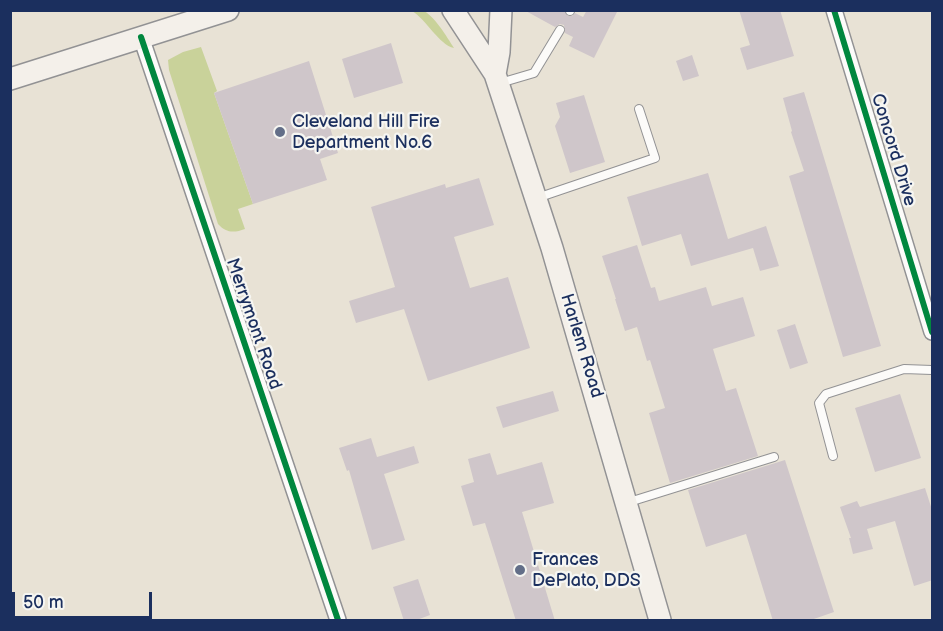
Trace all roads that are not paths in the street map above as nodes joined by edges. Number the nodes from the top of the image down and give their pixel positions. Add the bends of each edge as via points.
1 (228, 10) edge
2 (453, 10) edge
3 (501, 10) edge
4 (834, 10) edge
5 (177, 18) edge
6 (560, 30) dead end
7 (141, 37) junction
8 (10, 79) edge
9 (497, 79) junction
10 (639, 109) dead end
11 (536, 199) junction
12 (933, 332) edge
13 (933, 370) edge
14 (833, 456) dead end
15 (774, 457) dead end
16 (625, 504) junction
17 (338, 621) edge
18 (660, 621) edge

1 - 5 main road
2 - 9 main road, Harlem Road
3 - 9 main road, Harlem Road
4 - 12 street, Concord Drive
5 - 7 main road
6 - 9 lane via 534,73
7 - 8 main road
7 - 17 street, Merrymont Road
9 - 11 main road, Harlem Road
10 - 11 lane via 655,159
11 - 16 main road, Harlem Road
13 - 14 lane via 904,369 826,394 819,403
15 - 16 lane
16 - 18 main road, Harlem Road

